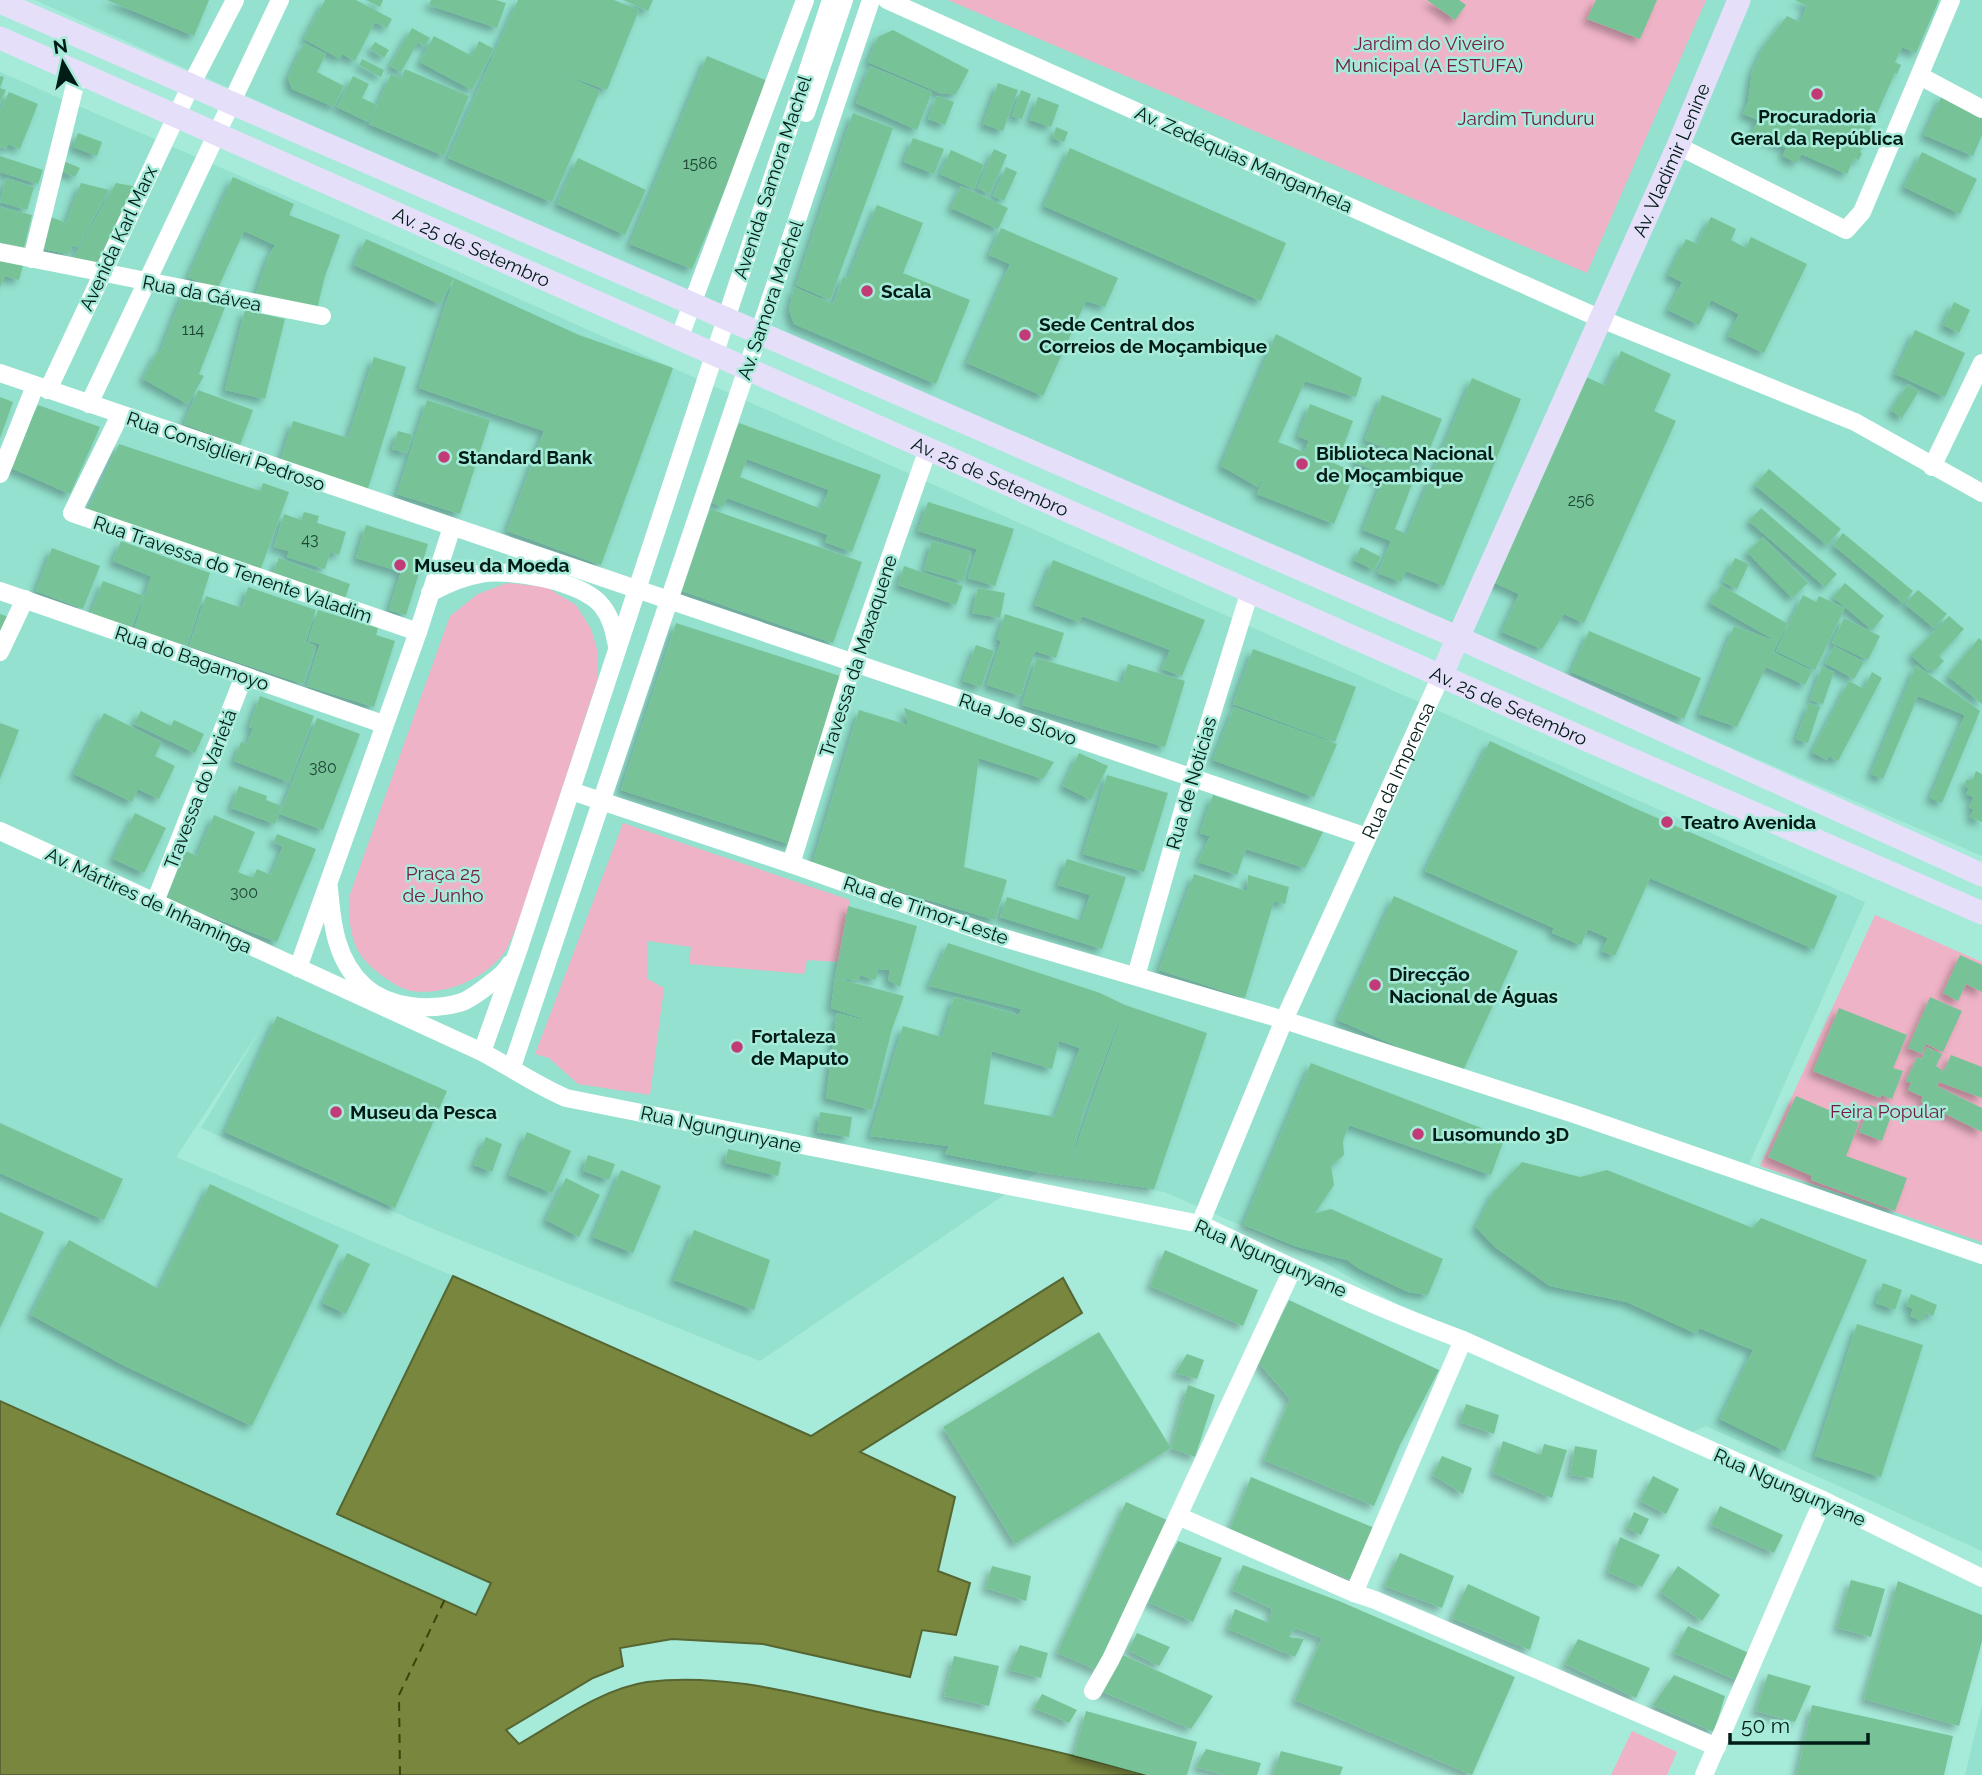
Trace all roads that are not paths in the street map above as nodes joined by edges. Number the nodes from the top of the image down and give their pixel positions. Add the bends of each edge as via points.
1 (234, 0) edge
2 (280, 0) edge
3 (805, 0) edge
4 (831, 0) edge
5 (844, 0) edge
6 (871, 0) edge
7 (887, 0) edge
8 (1739, 0) edge
9 (1951, 0) edge
10 (0, 2) edge
11 (0, 38) edge
12 (78, 73) junction
13 (1920, 76) junction
14 (190, 87) junction
15 (232, 103) junction
16 (1982, 109) edge
17 (175, 118) junction
18 (217, 134) junction
19 (1678, 146) junction
20 (0, 252) edge
21 (32, 259) junction
22 (102, 272) junction
23 (148, 282) junction
24 (692, 304) junction
25 (322, 317) dead end
26 (1601, 319) junction
27 (731, 321) junction
28 (759, 333) junction
29 (679, 339) junction
30 (719, 356) junction
31 (1982, 363) edge
32 (747, 369) junction
33 (0, 373) edge
34 (41, 388) junction
35 (89, 404) junction
36 (120, 415) junction
37 (928, 449) junction
38 (1933, 467) junction
39 (0, 474) edge
40 (1982, 493) edge
41 (452, 527) junction
42 (637, 590) junction
43 (0, 591) edge
44 (1250, 591) junction
45 (430, 593) junction
46 (25, 599) junction
47 (669, 601) junction
48 (418, 632) junction
49 (1459, 638) junction
50 (617, 650) junction
51 (0, 652) edge
52 (853, 663) junction
53 (244, 676) junction
54 (1441, 676) junction
55 (383, 724) junction
56 (1192, 778) junction
57 (570, 791) junction
58 (601, 801) junction
59 (0, 831) edge
60 (1367, 837) junction
61 (791, 864) junction
62 (1982, 875) edge
63 (329, 881) junction
64 (155, 902) junction
65 (1982, 913) edge
66 (519, 948) junction
67 (298, 968) junction
68 (1136, 976) junction
69 (1284, 1020) junction
70 (482, 1052) junction
71 (512, 1068) junction
72 (1200, 1224) junction
73 (1982, 1255) edge
74 (1293, 1268) junction
75 (1463, 1340) junction
76 (1823, 1500) junction
77 (1178, 1516) junction
78 (1982, 1578) edge
79 (1354, 1593) junction
80 (1093, 1691) dead end
81 (1717, 1747) junction
82 (1704, 1775) edge

1 - 14 street, Avenida Karl Marx
2 - 15 street
3 - 24 street
4 - 27 street, Avenida Samora Machel
5 - 27 street, Av. Samora Machel
6 - 28 street, Av. Samora Machel
7 - 26 street, Av. Zedéquias Manganhela
8 - 19 main road, Av. Vladimir Lenine
9 - 13 street
10 - 14 main road
11 - 12 main road, Av. 25 de Setembro
12 - 17 main road, Av. 25 de Setembro
12 - 21 street
13 - 16 street
13 - 19 street via 1862,212 1846,230
14 - 15 main road, Av. 25 de Setembro
14 - 17 street, Avenida Karl Marx
15 - 18 street
15 - 24 main road, Av. 25 de Setembro
17 - 18 main road, Av. 25 de Setembro
17 - 22 street, Avenida Karl Marx
18 - 23 street
18 - 29 main road, Av. 25 de Setembro
19 - 26 main road, Av. Vladimir Lenine
20 - 21 street, Rua da Gávea
21 - 22 street, Rua da Gávea
22 - 23 street, Rua da Gávea
22 - 34 street, Avenida Karl Marx
23 - 25 street, Rua da Gávea
23 - 35 street
24 - 27 main road, Av. 25 de Setembro
24 - 29 street
26 - 38 street, Av. Zedéquias Manganhela via 1855,422
26 - 49 main road, Rua da Imprensa
27 - 28 main road, Av. 25 de Setembro
27 - 30 street, Avenida Samora Machel
28 - 32 street, Av. Samora Machel
28 - 49 main road, Av. 25 de Setembro
29 - 30 main road, Av. 25 de Setembro
30 - 32 main road, Av. 25 de Setembro
30 - 42 street, Av. Samora Machel
31 - 38 street
32 - 37 main road, Av. 25 de Setembro
32 - 47 street, Av. Samora Machel
33 - 34 street, Rua Consiglieri Pedroso
34 - 35 street, Rua Consiglieri Pedroso
34 - 39 street, Avenida Karl Marx
35 - 36 street, Rua Consiglieri Pedroso
36 - 41 street, Rua Consiglieri Pedroso
36 - 48 street, Rua Travessa do Tenente Valadim via 72,513
37 - 44 main road, Av. 25 de Setembro
37 - 52 street, Travessa da Maxaquene
38 - 40 street, Av. Zedéquias Manganhela
41 - 42 street
41 - 45 street
42 - 47 street
42 - 50 street
43 - 46 street, Rua do Bagamoyo
44 - 54 main road, Av. 25 de Setembro
44 - 56 street, Rua de Notícias
45 - 48 street
45 - 50 street via 455,580 484,573 553,580 601,604 614,626
46 - 51 street
46 - 53 street, Rua do Bagamoyo
47 - 52 street, Rua Joe Slovo
47 - 58 street, Av. Samora Machel
48 - 55 street
49 - 54 main road, Rua da Imprensa
49 - 62 main road, Av. 25 de Setembro
50 - 57 street
52 - 56 street, Rua Joe Slovo
52 - 61 street, Travessa da Maxaquene
53 - 55 street, Rua do Bagamoyo
53 - 64 street, Travessa do Varietá
54 - 60 street, Rua da Imprensa
54 - 65 main road, Av. 25 de Setembro
55 - 63 street
56 - 60 street, Rua Joe Slovo
56 - 68 street, Rua de Notícias
57 - 58 street, Rua de Timor-Leste
57 - 66 street
58 - 61 street, Rua de Timor-Leste
58 - 71 street, Av. Samora Machel
59 - 64 street, Av. Mártires de Inhaminga
60 - 69 street, Rua da Imprensa
61 - 68 street, Rua de Timor-Leste via 990,934
63 - 66 street via 336,945 366,988 392,1003 431,1007 461,1002 508,969
63 - 67 street
64 - 67 street, Av. Mártires de Inhaminga
66 - 70 street
67 - 70 street
68 - 69 street, Rua de Timor-Leste
69 - 72 street, Rua da Imprensa
69 - 73 street, Rua de Timor-Leste
70 - 71 street, Rua Ngungunyane
71 - 72 street, Rua Ngungunyane via 566,1098
72 - 74 street, Rua Ngungunyane
74 - 75 street, Rua Ngungunyane
74 - 77 street
75 - 76 street, Rua Ngungunyane
75 - 79 street
76 - 78 street, Rua Ngungunyane
76 - 81 street
77 - 79 street
77 - 80 street
79 - 81 street
81 - 82 street

